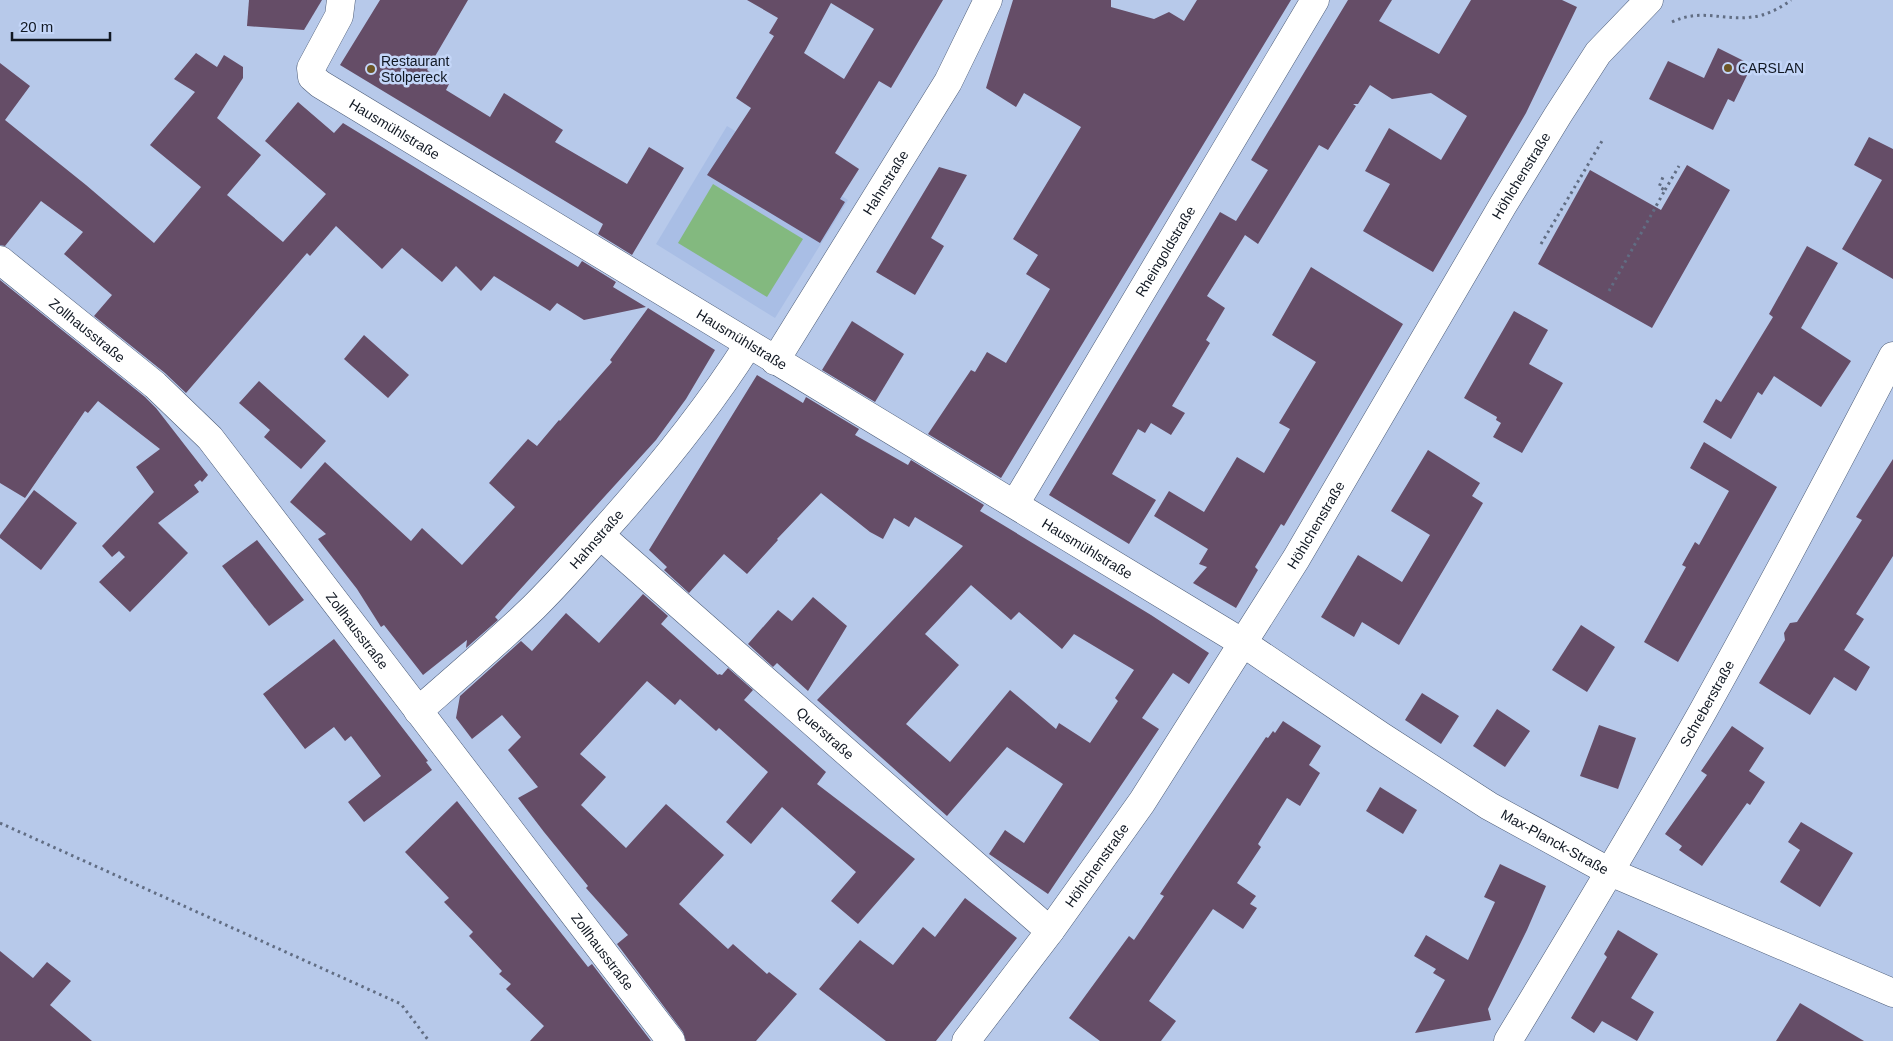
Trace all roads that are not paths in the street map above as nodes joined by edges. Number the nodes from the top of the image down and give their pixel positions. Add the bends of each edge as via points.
1 (341, 0) edge
2 (988, 0) edge
3 (1315, 0) edge
4 (1648, 0) edge
5 (0, 260) edge
6 (748, 345) junction
7 (1893, 356) edge
8 (775, 361) junction
9 (1015, 504) junction
10 (600, 535) junction
11 (1243, 643) junction
12 (418, 711) junction
13 (1610, 872) junction
14 (1050, 931) junction
15 (1893, 993) edge
16 (671, 1041) edge
17 (966, 1041) edge
18 (1508, 1041) edge

1 - 6 street, Hausmühlstraße via 338,16 311,68 312,76 320,84
2 - 8 street, Hahnstraße via 948,82
3 - 9 street, Rheingoldstraße
4 - 11 street, Höhlchenstraße via 1598,53 1558,115
5 - 12 street, Zollhausstraße via 155,385 210,438
6 - 8 street, Hausmühlstraße
6 - 10 street, Hahnstraße via 705,409 640,491
7 - 13 street, Schreberstraße via 1788,556
8 - 9 street, Hausmühlstraße
9 - 11 street, Hausmühlstraße
10 - 12 street, Hahnstraße via 535,606
10 - 14 street, Querstraße
11 - 13 street, Max-Planck-Straße via 1489,806
11 - 14 street, Höhlchenstraße via 1142,802
12 - 16 street, Zollhausstraße
13 - 15 street, Max-Planck-Straße
13 - 18 street, Schreberstraße
14 - 17 street, Höhlchenstraße

